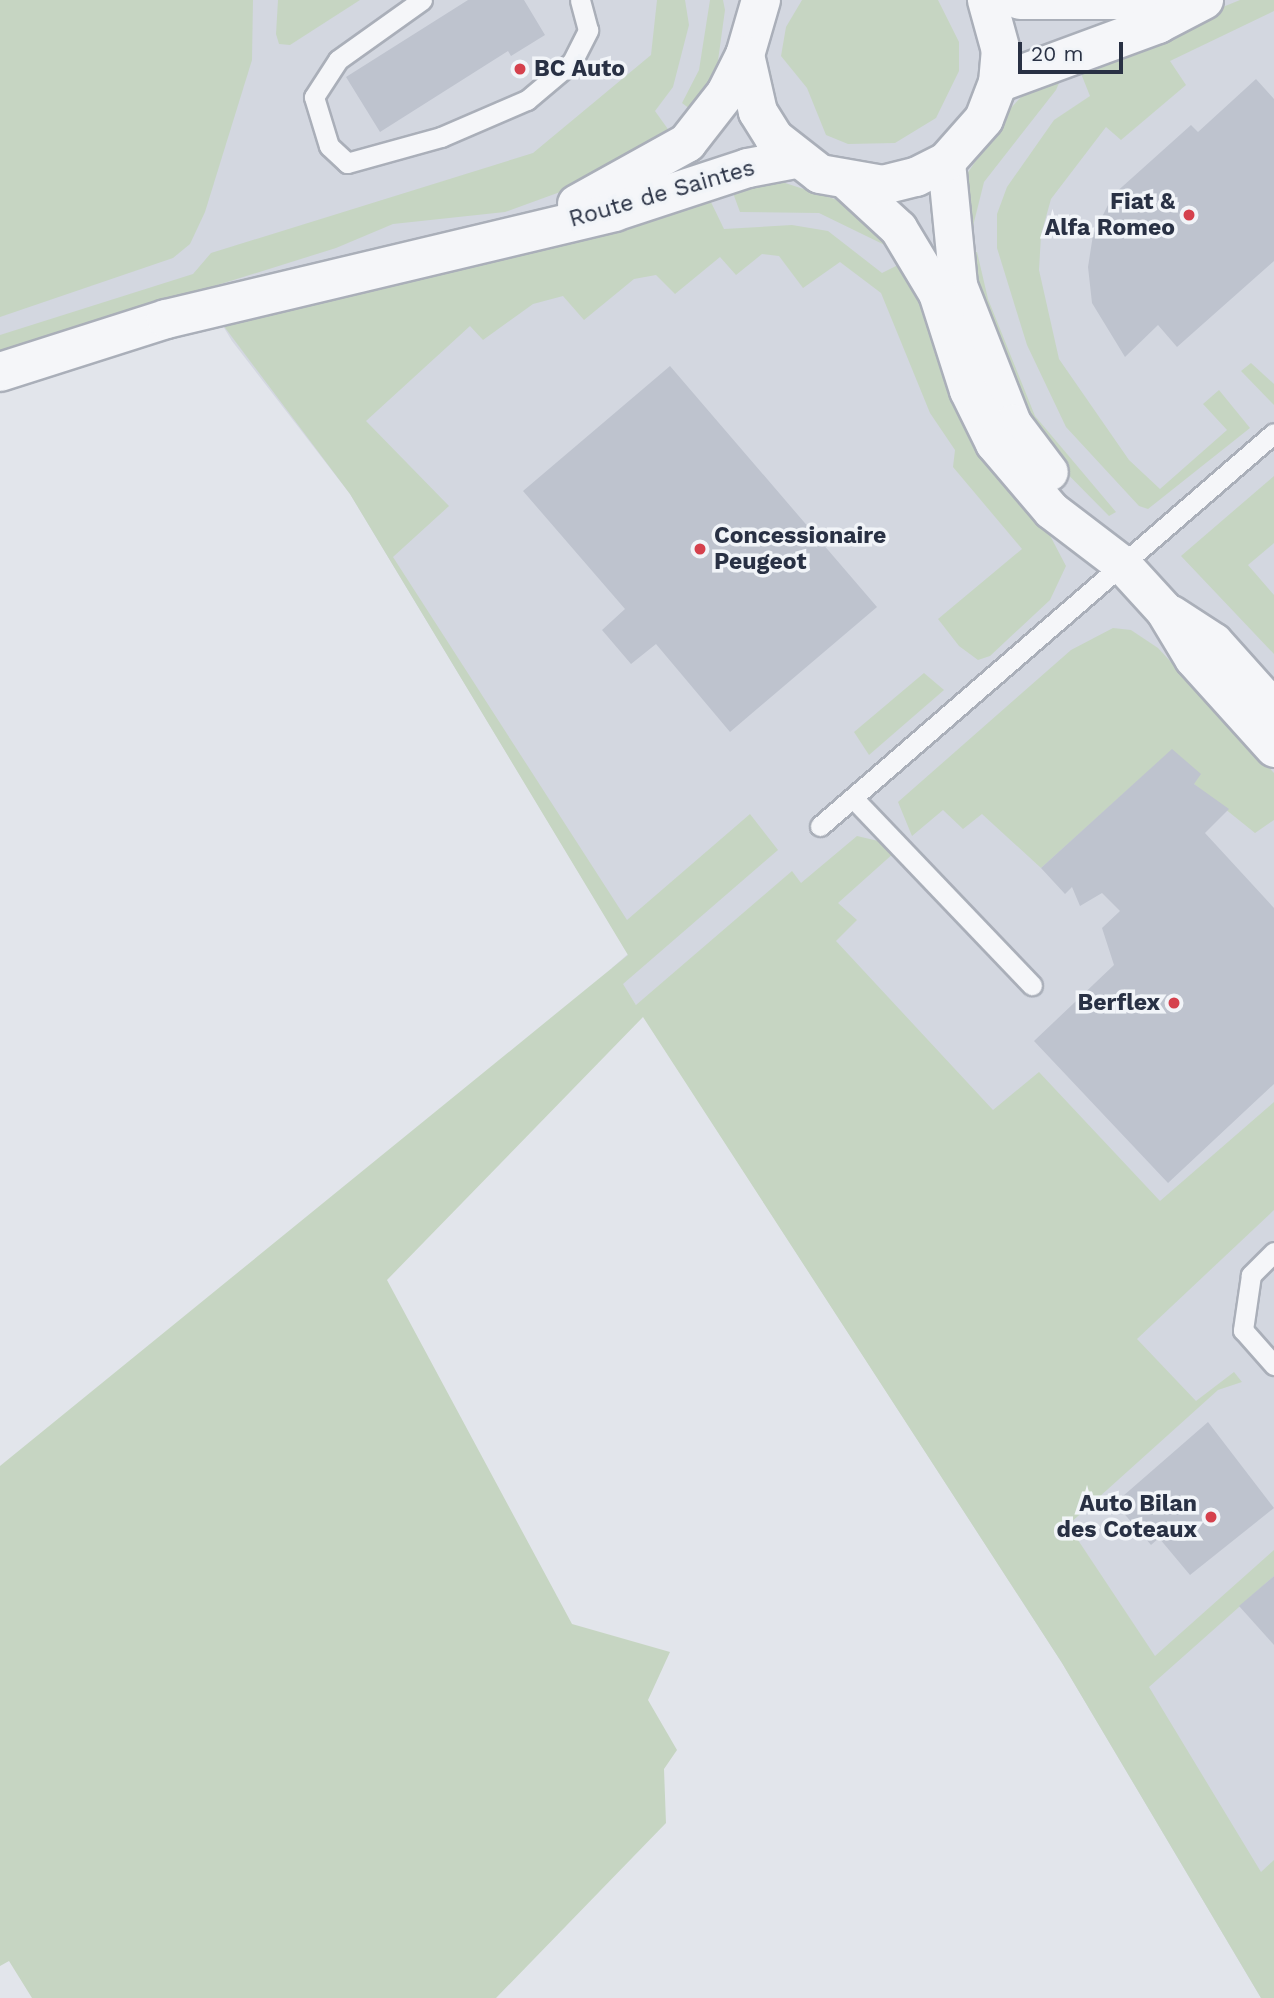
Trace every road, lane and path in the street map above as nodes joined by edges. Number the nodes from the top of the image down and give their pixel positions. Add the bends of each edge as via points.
1 (422, 0) edge
2 (580, 0) edge
3 (987, 0) edge
4 (1020, 0) edge
5 (1152, 0) edge
6 (1204, 0) edge
7 (752, 5) edge
8 (745, 55) junction
9 (998, 83) junction
10 (795, 159) junction
11 (946, 162) junction
12 (849, 183) junction
13 (505, 234) junction
14 (0, 372) edge
15 (1274, 433) edge
16 (1082, 531) junction
17 (1122, 564) junction
18 (1164, 610) junction
19 (1274, 709) edge
20 (1274, 748) edge
21 (853, 798) junction
22 (820, 826) dead end
23 (1032, 985) dead end
24 (1274, 1252) edge
25 (1274, 1365) edge

1 - 2 lane via 338,60 314,97 329,146 347,163 441,137 527,100 572,62 588,30
3 - 9 street via 1001,51
4 - 5 street
6 - 9 street via 1158,24
7 - 8 street
8 - 10 street via 758,113
8 - 13 street, Route de Saintes via 726,93 687,143 599,195
9 - 11 street via 974,135
10 - 12 street
10 - 13 street, Route de Saintes via 748,168 614,212
11 - 12 street via 916,177 883,185
11 - 16 street via 953,261 986,364 1012,423 1067,495
12 - 16 street via 898,228 937,293 968,390 994,443 1051,510
13 - 14 street via 166,319
15 - 17 lane
16 - 17 street
17 - 18 street
17 - 21 lane
18 - 19 street via 1213,642
18 - 20 street via 1193,658
21 - 22 lane
21 - 23 lane
24 - 25 lane via 1251,1275 1243,1330

